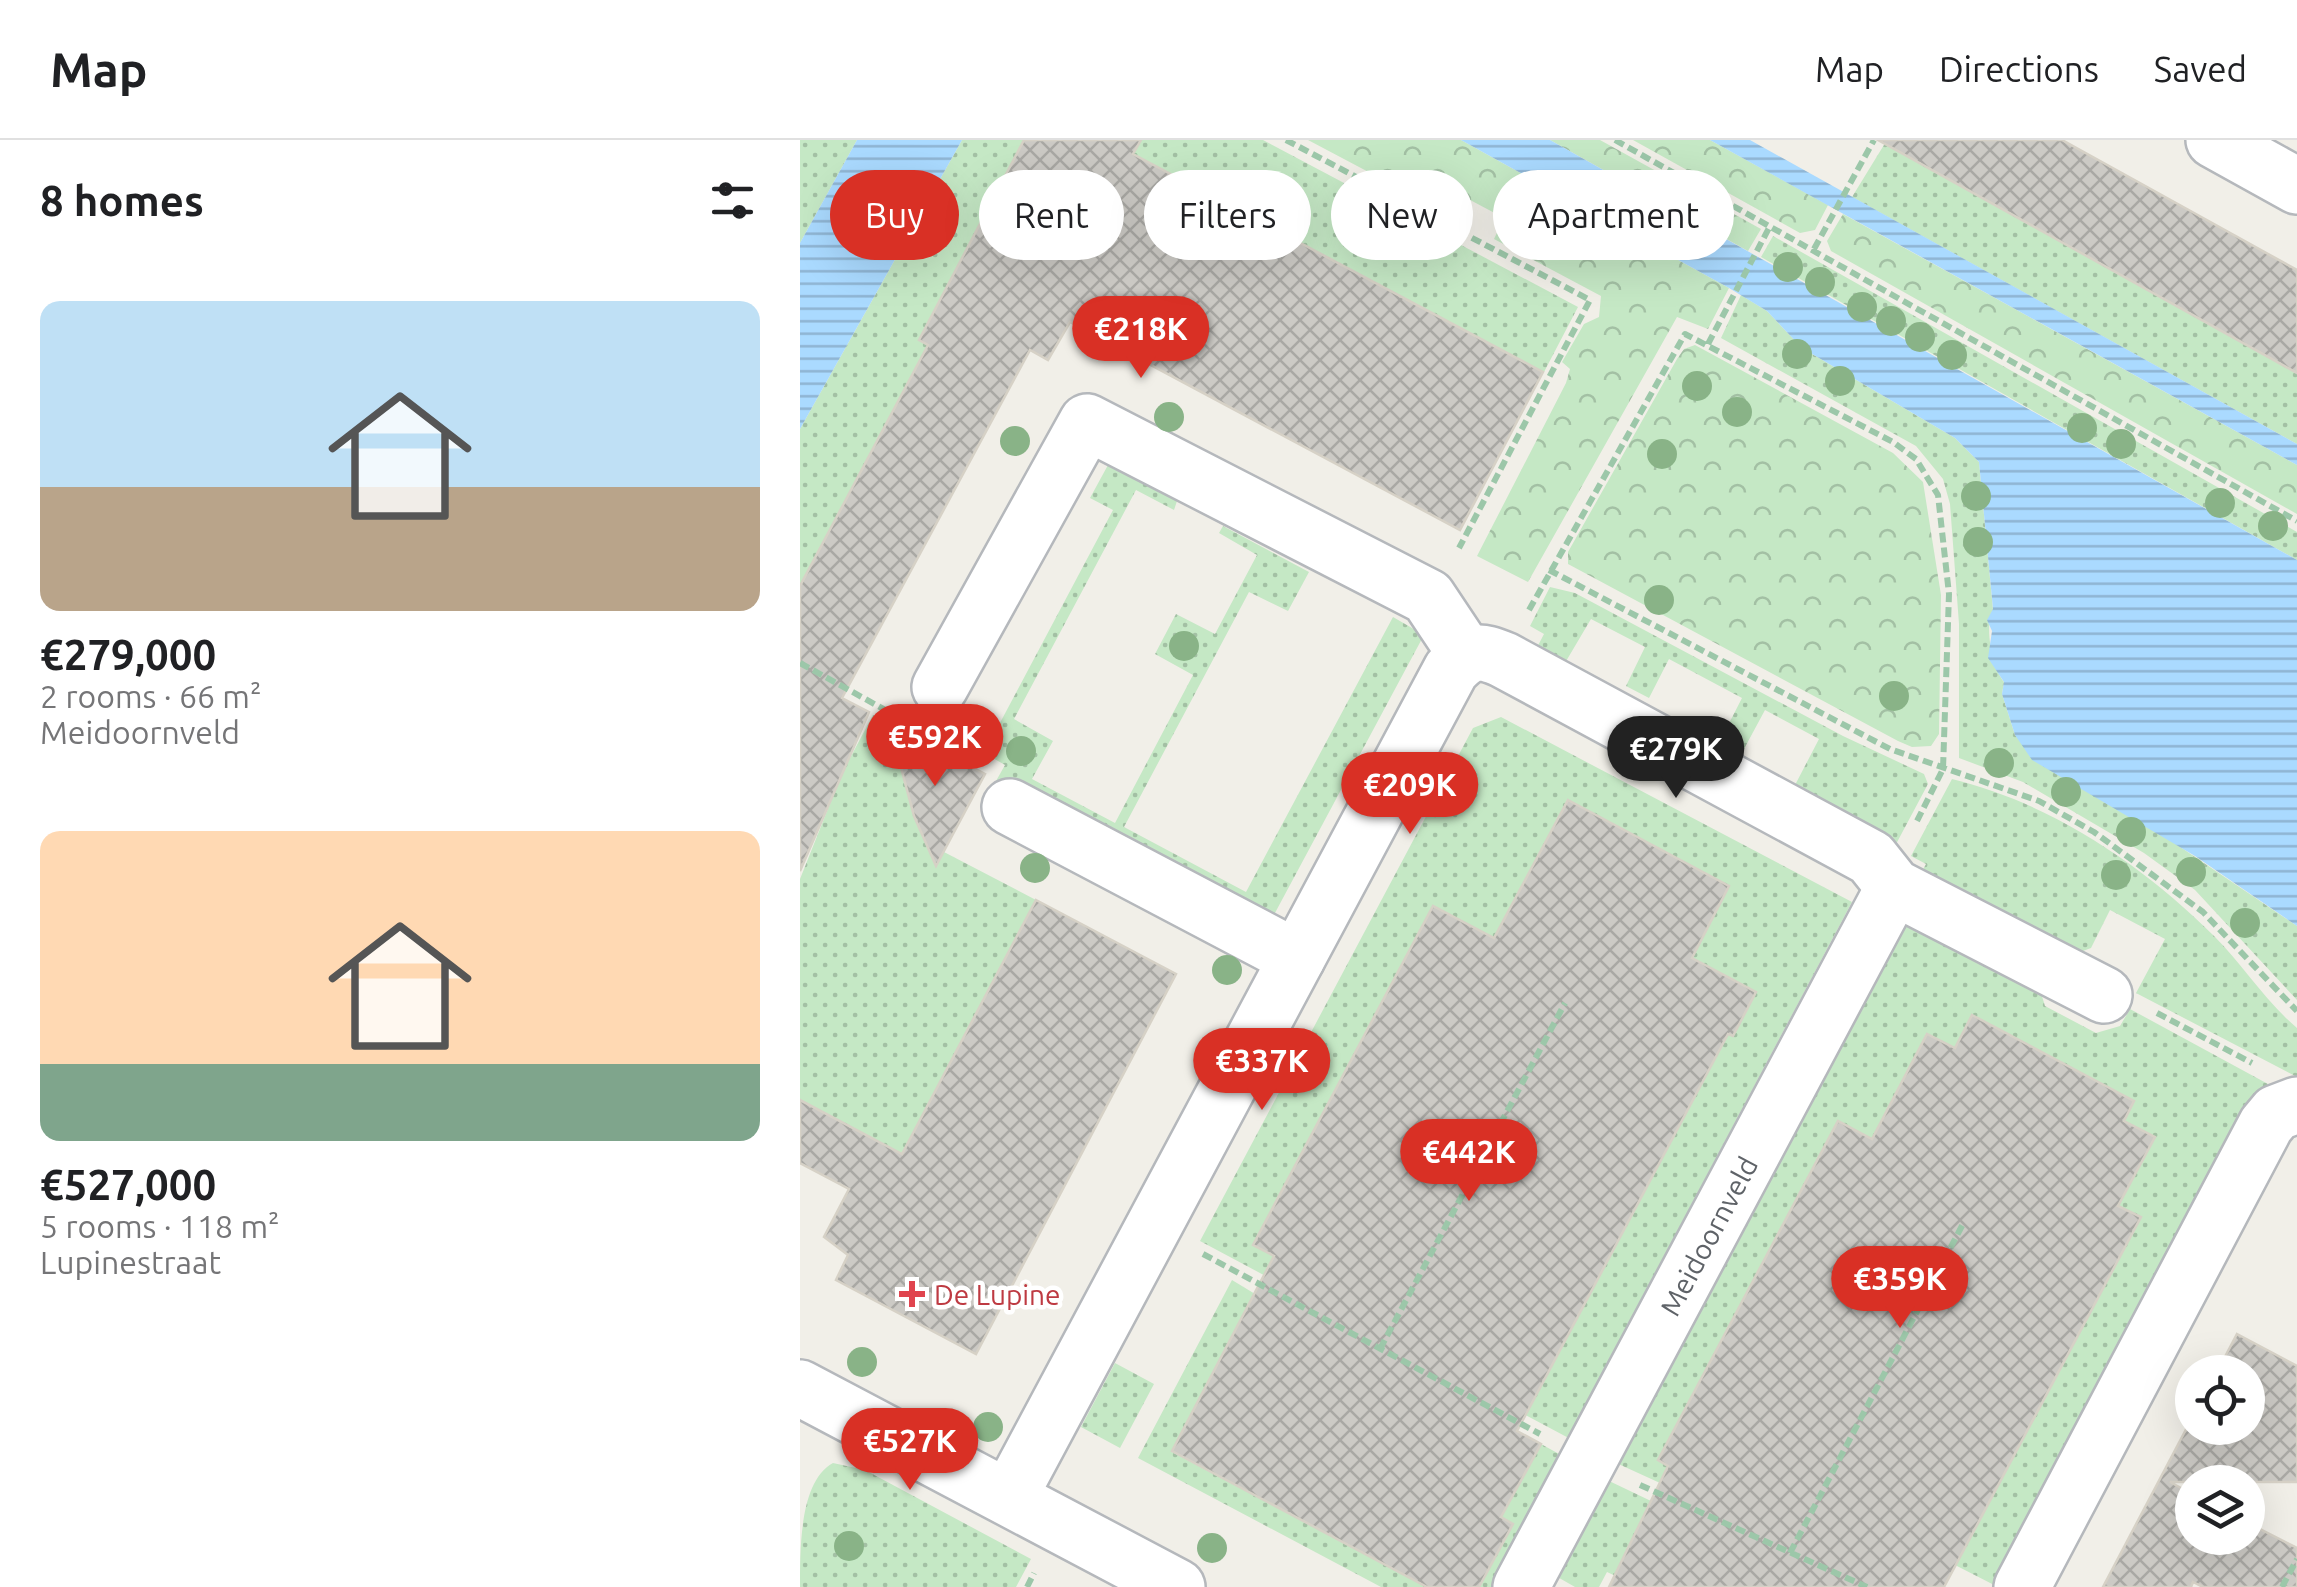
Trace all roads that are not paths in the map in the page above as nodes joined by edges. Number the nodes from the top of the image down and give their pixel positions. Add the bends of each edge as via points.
1 (2214, 140) edge
2 (2297, 186) edge
3 (1485, 657) junction
4 (940, 687) dead end
5 (1010, 807) dead end
6 (1891, 883) junction
7 (1296, 958) junction
8 (2104, 995) road end
9 (2297, 1105) edge
10 (800, 1388) edge
11 (1009, 1497) junction
12 (1177, 1587) edge
13 (1521, 1587) edge
14 (2022, 1587) edge

1 - 2 street
3 - 4 street via 1428,598 1087,422
3 - 6 street via 1870,858
3 - 7 street via 1451,670
5 - 7 street
6 - 8 street
6 - 13 street, Meidoornveld
7 - 11 street
9 - 14 street via 2266,1124
10 - 11 street
11 - 12 street

